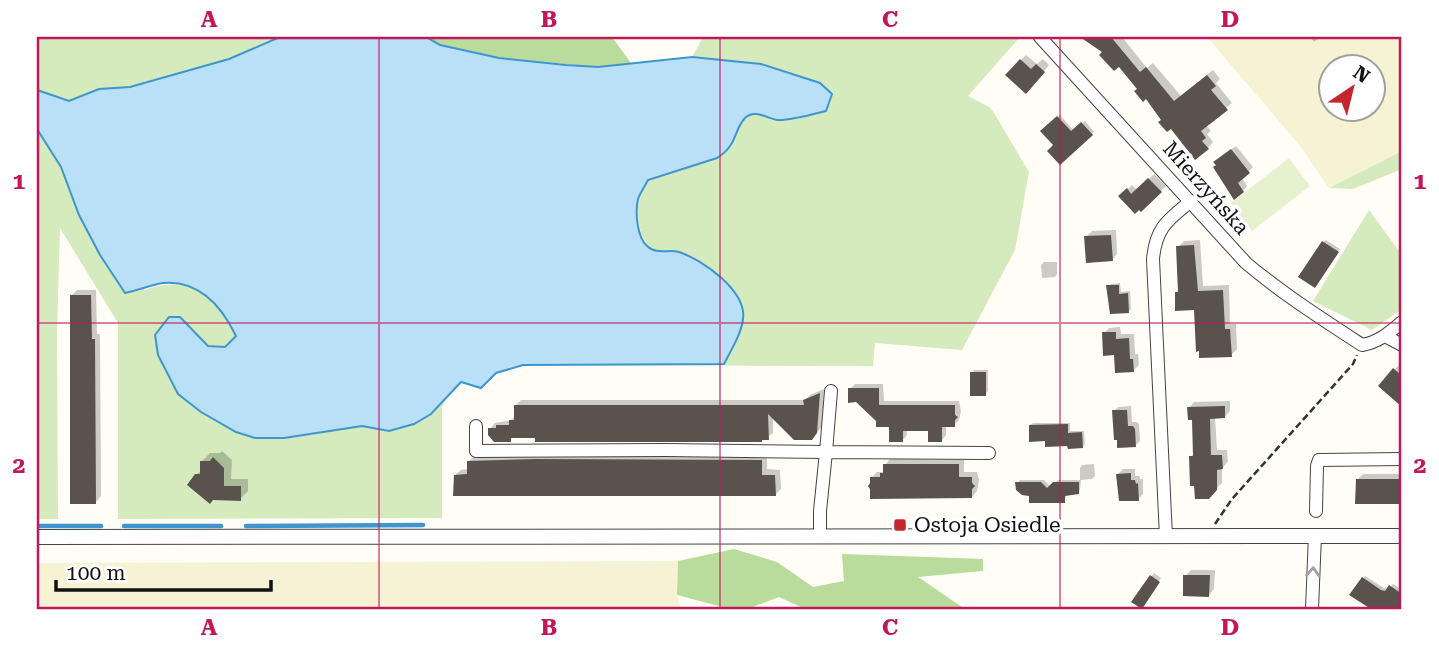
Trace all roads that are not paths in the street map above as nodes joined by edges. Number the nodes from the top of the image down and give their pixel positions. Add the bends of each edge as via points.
1 (1040, 37) edge
2 (1191, 201) junction
3 (1402, 322) edge
4 (1385, 336) junction
5 (1402, 345) edge
6 (831, 391) dead end
7 (476, 426) dead end
8 (826, 453) junction
9 (989, 453) dead end
10 (1402, 459) edge
11 (1316, 511) dead end
12 (1315, 536) junction
13 (1402, 536) edge
14 (37, 537) edge
15 (820, 537) junction
16 (1172, 538) junction
17 (1312, 609) edge

1 - 2 street, Mierzyńska
2 - 4 street, Mierzyńska via 1247,262 1301,306 1362,345
2 - 16 street via 1162,228 1153,259
3 - 4 street
4 - 5 street
6 - 8 street
7 - 8 street via 476,451
8 - 9 street
8 - 15 street
10 - 11 street via 1320,460
12 - 13 street
12 - 16 street
17 -> 12 street
14 - 15 street
15 - 16 street

